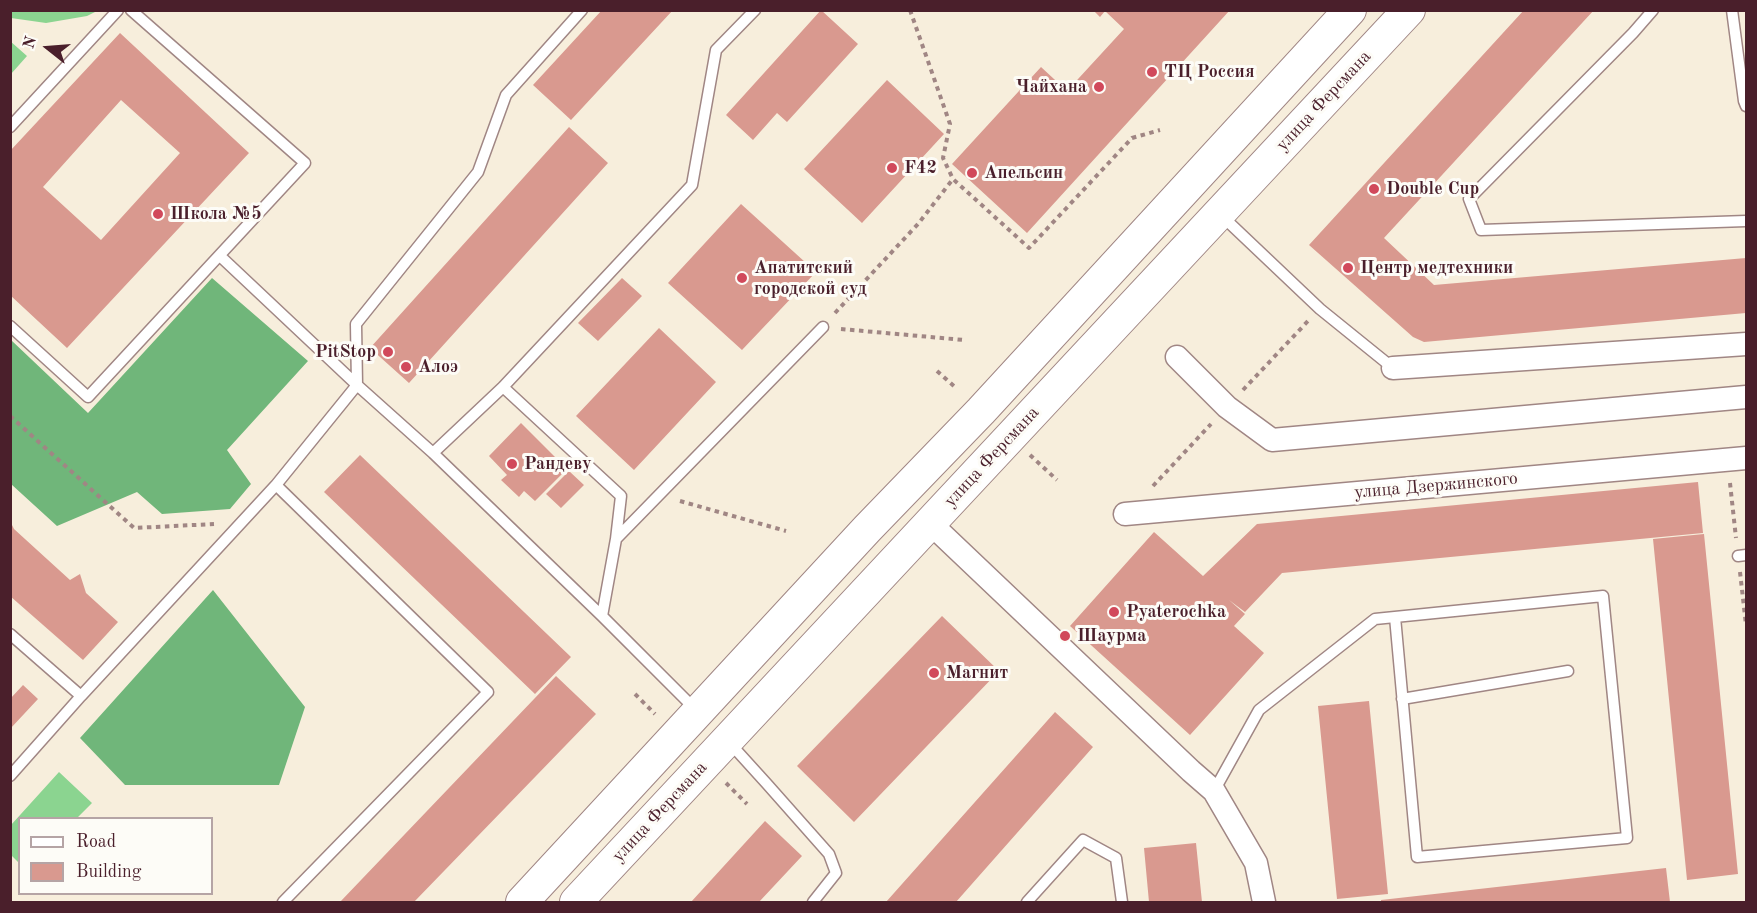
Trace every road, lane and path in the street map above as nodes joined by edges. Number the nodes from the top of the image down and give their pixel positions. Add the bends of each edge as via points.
1 (118, 10) edge
2 (131, 10) edge
3 (582, 10) edge
4 (755, 10) edge
5 (910, 10) edge
6 (1350, 10) edge
7 (1409, 10) edge
8 (1653, 10) edge
9 (1732, 10) edge
10 (1746, 106) edge
11 (10, 127) edge
12 (1160, 130) dead end
13 (953, 179) junction
14 (1219, 214) junction
15 (1746, 221) edge
16 (220, 256) junction
17 (10, 326) edge
18 (823, 327) junction
19 (964, 340) dead end
20 (1746, 344) edge
21 (1177, 357) dead end
22 (1393, 368) joint
23 (937, 371) dead end
24 (357, 386) junction
25 (954, 386) dead end
26 (503, 387) junction
27 (1746, 397) edge
28 (10, 416) edge
29 (433, 453) junction
30 (1029, 455) dead end
31 (1737, 459) edge
32 (1057, 480) dead end
33 (276, 485) junction
34 (659, 495) junction
35 (1125, 514) dead end
36 (242, 522) junction
37 (930, 523) junction
38 (786, 531) dead end
39 (616, 539) junction
40 (1742, 556) edge
41 (602, 616) junction
42 (1395, 617) junction
43 (1746, 625) edge
44 (10, 634) edge
45 (1568, 672) dead end
46 (635, 694) dead end
47 (81, 696) junction
48 (1402, 699) junction
49 (699, 712) junction
50 (656, 715) dead end
51 (727, 741) junction
52 (10, 776) edge
53 (726, 783) dead end
54 (1214, 791) junction
55 (747, 804) dead end
56 (283, 903) edge
57 (522, 903) edge
58 (576, 903) edge
59 (813, 903) edge
60 (1027, 903) edge
61 (1122, 903) edge
62 (1264, 903) edge

1 - 11 lane
2 - 16 lane via 305,163
3 - 24 lane via 506,95 478,172 356,324
4 - 26 lane via 716,50 692,185
5 - 13 path via 950,124 943,158
6 - 49 street
7 - 14 street, улица Ферсмана
8 - 15 lane via 1468,199 1480,230
9 - 10 lane
12 - 13 path via 1132,138 1029,248
13 - 18 path via 918,224
14 - 22 lane via 1320,309
14 - 37 street, улица Ферсмана
16 - 17 lane via 88,398
16 - 24 lane
18 - 19 path
18 - 34 lane
20 - 22 street
21 - 27 street via 1227,407 1272,440
23 - 25 path
24 - 29 lane
24 - 33 lane
26 - 29 lane
26 - 39 lane via 621,496
28 - 36 path via 135,528
29 - 41 lane
30 - 32 path
31 - 35 street, улица Дзержинского
31 - 40 path
33 - 36 lane
33 - 56 lane via 488,692
34 - 38 path
34 - 39 lane
36 - 47 lane
37 - 51 street, улица Ферсмана
37 - 54 street
39 - 41 lane
40 - 43 path
41 - 49 lane
42 - 48 lane
42 - 48 lane via 1603,596 1627,838 1418,857
42 - 54 lane via 1375,619 1259,710
44 - 47 lane
45 - 48 lane
46 - 50 path
47 - 52 lane
49 - 51 street
49 - 57 street
51 - 58 street, улица Ферсмана
51 - 59 lane via 829,854 836,873
53 - 55 path
54 - 62 street via 1256,863
60 - 61 lane via 1083,840 1116,858

